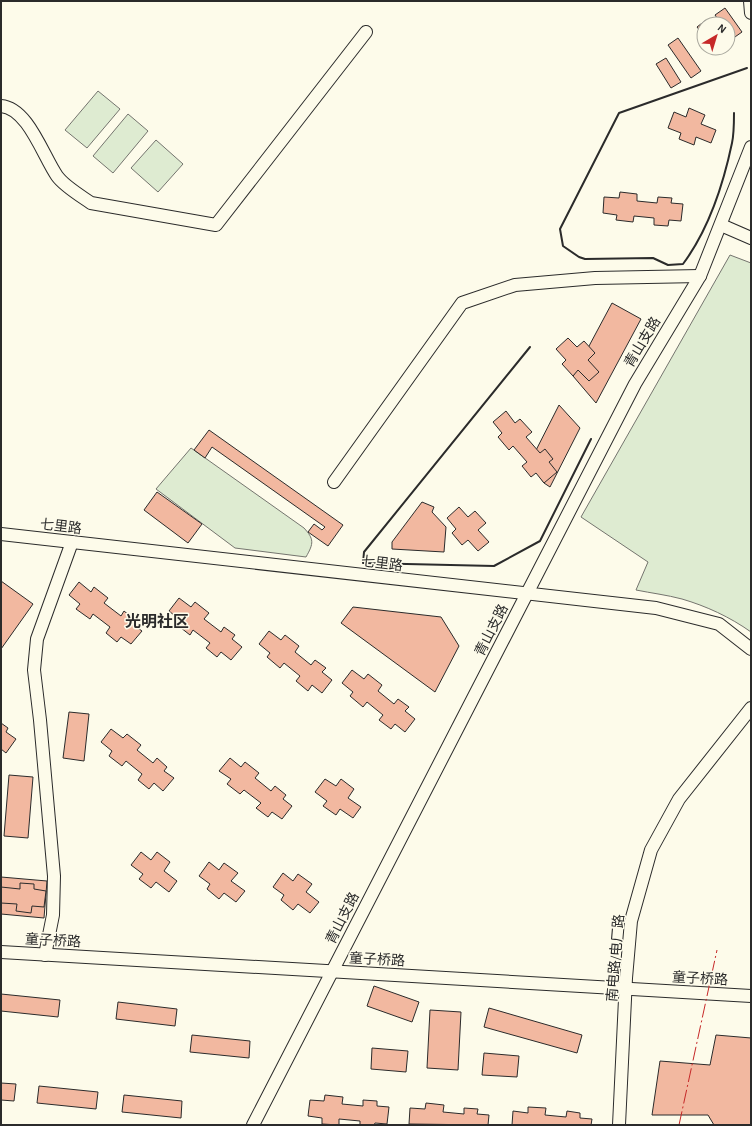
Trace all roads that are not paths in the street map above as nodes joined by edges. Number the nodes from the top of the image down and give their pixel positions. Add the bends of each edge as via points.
1 (750, 1) edge
2 (751, 13) edge
3 (366, 32) dead end
4 (1, 106) edge
5 (751, 147) edge
6 (721, 225) junction
7 (751, 238) edge
8 (700, 276) junction
9 (334, 482) dead end
10 (1, 534) edge
11 (72, 542) junction
12 (526, 594) junction
13 (751, 649) edge
14 (751, 708) edge
15 (1, 952) edge
16 (45, 955) junction
17 (332, 972) junction
18 (626, 989) junction
19 (751, 996) edge
20 (253, 1125) edge
21 (619, 1125) edge

1 - 2 street
3 - 4 street via 216,225 92,203 58,178 22,117 8,106
5 - 6 street, 青山支路
6 - 7 street
6 - 8 street, 青山支路
8 - 9 street via 595,278 515,285 462,303
8 - 12 street, 青山支路 via 635,384
10 - 11 street, 七里路
11 - 12 street, 七里路
11 - 16 street via 37,639 34,670 54,876 53,915
12 - 13 street, 七里路 via 656,608 719,624
12 - 17 street, 青山支路
14 - 18 street, 南电路/电厂路 via 679,799 650,850 631,921
15 - 16 street, 童子桥路
16 - 17 street, 童子桥路
17 - 18 street, 童子桥路
17 - 20 street, 青山支路
18 - 19 street, 童子桥路
18 - 21 street, 南电路/电厂路

